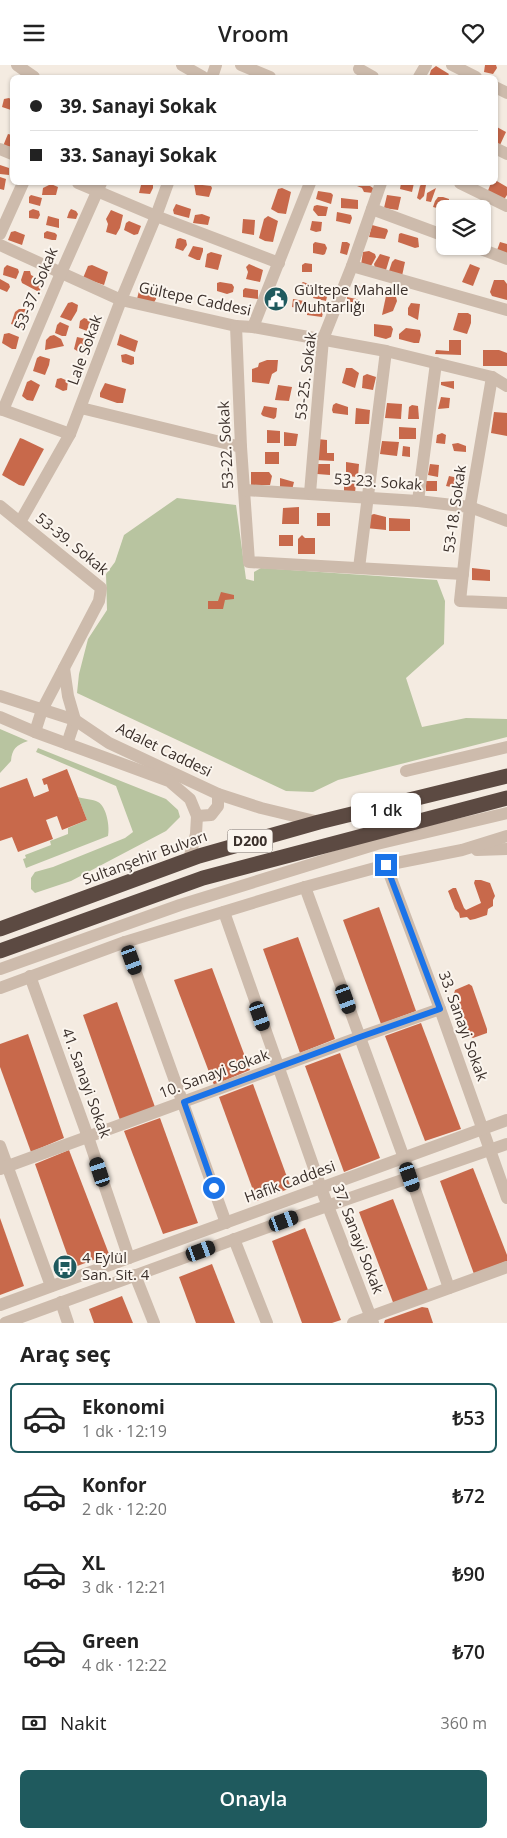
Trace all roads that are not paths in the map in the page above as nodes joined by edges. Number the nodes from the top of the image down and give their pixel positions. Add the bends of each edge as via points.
1 (17, 65) edge
2 (182, 65) edge
3 (241, 65) edge
4 (452, 65) edge
5 (31, 75) edge
6 (200, 75) edge
7 (265, 75) edge
8 (472, 75) edge
9 (22, 185) edge
10 (167, 185) edge
11 (309, 185) edge
12 (381, 185) edge
13 (464, 185) edge
14 (99, 187) edge
15 (507, 206) edge
16 (372, 209) junction
17 (156, 216) junction
18 (436, 233) edge
19 (0, 234) edge
20 (0, 245) edge
21 (491, 253) edge
22 (507, 259) edge
23 (279, 263) junction
24 (352, 266) junction
25 (60, 273) junction
26 (121, 300) junction
27 (507, 310) edge
28 (236, 326) junction
29 (253, 327) junction
30 (323, 339) junction
31 (386, 351) junction
32 (436, 363) junction
33 (492, 377) junction
34 (507, 377) edge
35 (507, 386) edge
36 (81, 408) junction
37 (2, 409) edge
38 (70, 434) junction
39 (241, 447) junction
40 (244, 490) junction
41 (310, 493) junction
42 (368, 499) junction
43 (418, 501) junction
44 (0, 506) edge
45 (470, 507) junction
46 (507, 521) edge
47 (20, 522) junction
48 (359, 568) junction
49 (462, 574) junction
50 (507, 603) edge
51 (64, 668) junction
52 (0, 696) edge
53 (42, 710) junction
54 (0, 717) edge
55 (75, 721) junction
56 (35, 732) junction
57 (67, 744) junction
58 (507, 747) edge
59 (406, 771) dead end
60 (507, 776) edge
61 (218, 794) junction
62 (507, 798) edge
63 (507, 813) edge
64 (197, 816) junction
65 (319, 822) junction
66 (507, 836) edge
67 (507, 849) edge
68 (462, 850) junction
69 (189, 859) junction
70 (386, 865) junction
71 (305, 887) junction
72 (224, 912) junction
73 (0, 929) edge
74 (126, 943) junction
75 (0, 951) edge
76 (0, 969) edge
77 (30, 976) junction
78 (0, 988) edge
79 (440, 1009) junction
80 (360, 1037) junction
81 (278, 1067) junction
82 (184, 1102) junction
83 (507, 1120) edge
84 (483, 1129) junction
85 (88, 1137) junction
86 (507, 1144) edge
87 (0, 1146) edge
88 (490, 1150) junction
89 (404, 1158) junction
90 (4, 1168) edge
91 (410, 1177) junction
92 (321, 1189) junction
93 (507, 1198) edge
94 (329, 1205) junction
95 (226, 1223) junction
96 (234, 1239) junction
97 (129, 1258) junction
98 (507, 1267) edge
99 (135, 1275) junction
100 (51, 1287) junction
101 (449, 1288) junction
102 (61, 1302) junction
103 (0, 1305) edge
104 (372, 1320) edge
105 (5, 1323) edge
106 (68, 1323) edge
107 (154, 1323) edge
108 (267, 1323) edge
109 (353, 1323) edge

1 - 5 street
2 - 6 street
3 - 7 street
4 - 8 street
9 - 19 street
10 - 17 street, Lale Sokak
11 - 23 street
12 - 16 street, 53-25. Sokak
13 - 15 street
14 - 17 street
14 - 25 street, 53-37. Sokak
16 - 18 street
16 - 24 street, 53-25. Sokak
17 - 23 street
17 - 26 street, Lale Sokak
20 - 25 street, Gültepe Caddesi
21 - 22 street
23 - 29 street
24 - 27 street
24 - 30 street, 53-25. Sokak
25 - 26 street, Gültepe Caddesi
25 - 37 street, 53-37. Sokak
26 - 28 street, Gültepe Caddesi
26 - 36 street, Lale Sokak
28 - 29 street, Gültepe Caddesi
28 - 39 street, 53-22. Sokak
29 - 30 street, Gültepe Caddesi
30 - 31 street, Gültepe Caddesi
30 - 41 street, 53-25. Sokak
31 - 32 street, Gültepe Caddesi
31 - 42 street
32 - 33 street, Gültepe Caddesi
32 - 43 street
33 - 34 street
33 - 35 street, Gültepe Caddesi
33 - 45 street, 53-18. Sokak
36 - 38 street, Lale Sokak
36 - 39 street
37 - 38 street
38 - 47 street, Lale Sokak
39 - 40 street, 53-22. Sokak
40 - 41 street, 53-23. Sokak
40 - 48 street, 53-22. Sokak via 249,562
41 - 42 street, 53-23. Sokak
42 - 43 street, 53-23. Sokak
42 - 48 street
43 - 45 street, 53-23. Sokak
44 - 47 street, 53-39. Sokak
45 - 46 street, 53-23. Sokak
45 - 49 street, 53-18. Sokak
47 - 51 street, 53-39. Sokak via 101,588 99,601
48 - 49 street
49 - 50 street, 53-18. Sokak via 460,601
51 - 53 street, 53-39. Sokak
51 - 55 street
52 - 53 street, Adalet Caddesi
53 - 55 street, Adalet Caddesi
53 - 56 street, 53-39. Sokak
54 - 56 street, Adalet Caddesi
55 - 57 street
55 - 61 street, Adalet Caddesi via 109,743
56 - 57 street, Adalet Caddesi
57 - 64 street, Adalet Caddesi via 168,781 190,799
58 - 59 street
60 - 65 highway, Sultanşehir Bulvarı / D200
61 - 64 street via 218,806 210,815
61 - 65 street, Adalet Caddesi
62 - 75 highway, D200 via 203,878
63 - 76 street via 368,847 180,905
64 - 69 street
65 - 69 highway, Sultanşehir Bulvarı / D200
66 - 68 street
67 - 68 street
68 - 70 street
69 - 73 highway, Sultanşehir Bulvarı / D200
70 - 71 street
70 - 79 street, 33. Sanayi Sokak
71 - 72 street
71 - 80 street
72 - 74 street
72 - 81 street, 37. Sanayi Sokak
74 - 77 street
74 - 82 street
77 - 78 street
77 - 85 street, 41. Sanayi Sokak
79 - 80 street, 10. Sanayi Sokak
79 - 84 street, 33. Sanayi Sokak
80 - 81 street, 10. Sanayi Sokak
80 - 89 street
81 - 82 street, 10. Sanayi Sokak
81 - 92 street, 37. Sanayi Sokak
82 - 85 street, 10. Sanayi Sokak
82 - 95 street
83 - 84 street, Hafik Caddesi
84 - 88 street, 33. Sanayi Sokak
84 - 89 street, Hafik Caddesi
85 - 90 street, 10. Sanayi Sokak
85 - 97 street, 41. Sanayi Sokak
86 - 88 street
87 - 90 street
88 - 91 street
88 - 93 street, 33. Sanayi Sokak
89 - 91 street
89 - 92 street, Hafik Caddesi
90 - 100 street
91 - 94 street
91 - 101 street
92 - 94 street, 37. Sanayi Sokak
92 - 95 street, Hafik Caddesi
94 - 96 street
94 - 104 street, 37. Sanayi Sokak
95 - 97 street, Hafik Caddesi
96 - 99 street
96 - 108 street
97 - 100 street, Hafik Caddesi
98 - 101 street
99 - 102 street
99 - 107 street
100 - 103 street, Hafik Caddesi
101 - 104 street
102 - 105 street
102 - 106 street
104 - 109 street

